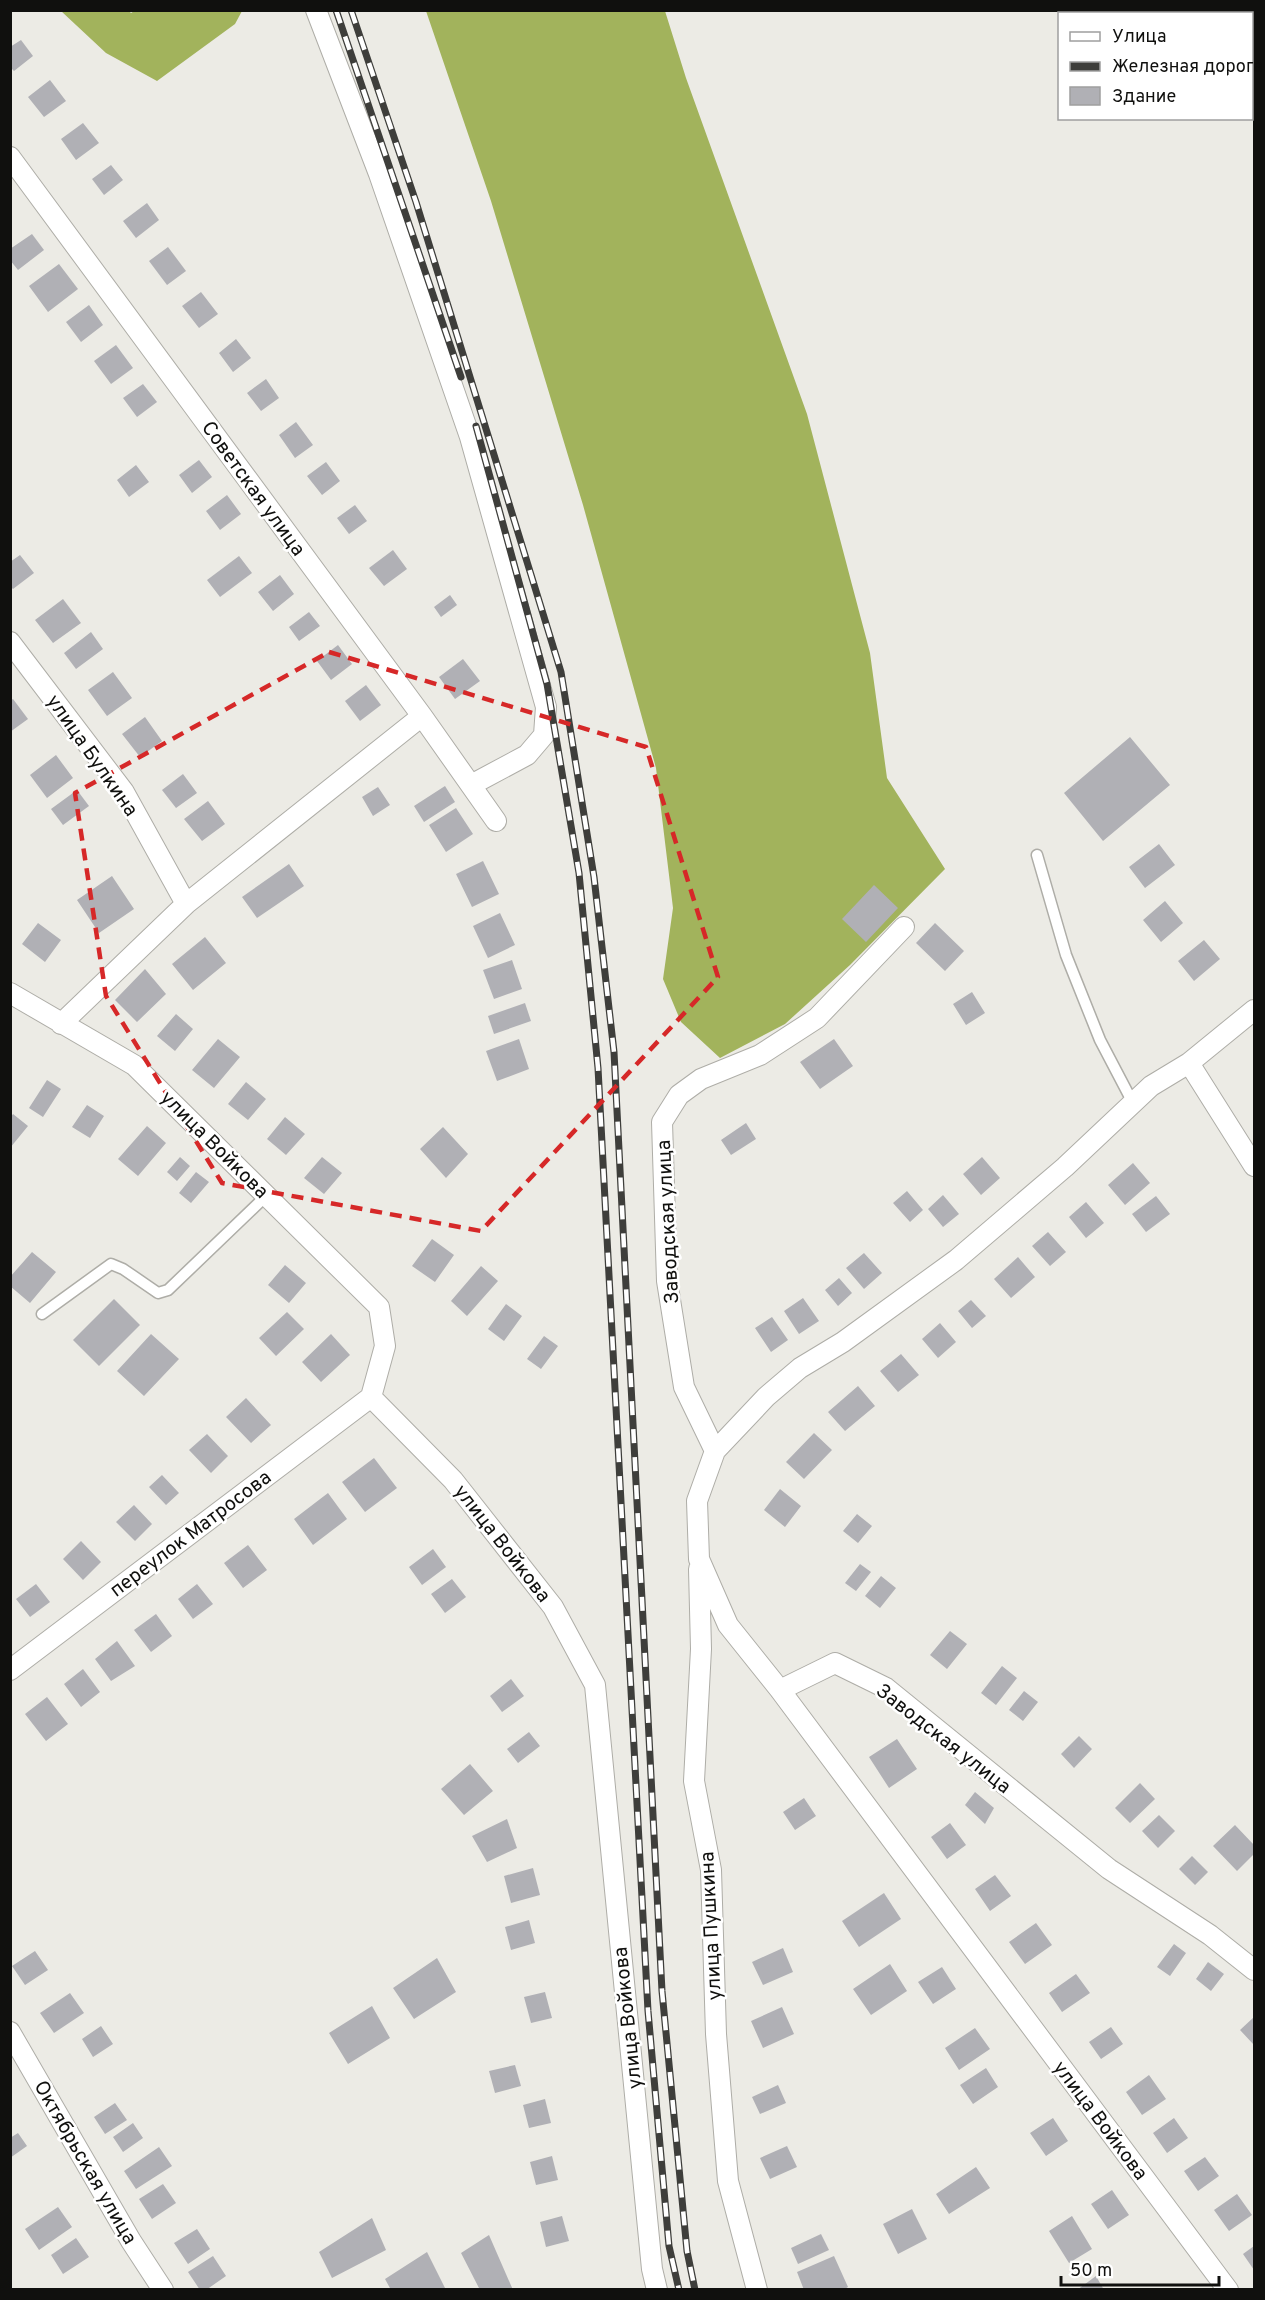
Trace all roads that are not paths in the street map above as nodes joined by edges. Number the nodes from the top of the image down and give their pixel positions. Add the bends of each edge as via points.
1 (316, 10) edge
2 (10, 157) edge
3 (10, 642) edge
4 (422, 716) junction
5 (471, 785) junction
6 (496, 820) dead end
7 (1037, 855) dead end
8 (186, 904) junction
9 (904, 927) dead end
10 (10, 993) edge
11 (1254, 1010) edge
12 (62, 1024) junction
13 (1189, 1063) junction
14 (1133, 1103) junction
15 (1254, 1166) edge
16 (267, 1195) junction
17 (42, 1314) dead end
18 (370, 1397) junction
19 (715, 1451) junction
20 (699, 1559) junction
21 (10, 1670) edge
22 (780, 1690) junction
23 (1254, 1970) edge
24 (10, 2032) edge
25 (163, 2289) edge
26 (657, 2289) edge
27 (758, 2289) edge
28 (1228, 2289) edge

1 - 5 street via 379,174 470,437 546,707 544,735 527,755
2 - 4 street, Советская улица
3 - 8 street, улица Булкина via 124,792
4 - 5 street, Советская улица
4 - 8 street
5 - 6 street, Советская улица
7 - 14 lane via 1066,954 1100,1040
8 - 12 street
9 - 19 street, Заводская улица via 817,1018 760,1055 701,1079 679,1095 662,1122 667,1281 684,1387
10 - 12 street, улица Войкова
11 - 13 street
12 - 16 street, улица Войкова via 134,1065
13 - 14 street via 1151,1086
13 - 15 street
14 - 19 street via 956,1260 843,1342 800,1368 766,1397
16 - 17 lane via 168,1290 158,1293 111,1264
16 - 18 street, улица Войкова via 380,1307 385,1346
18 - 21 street, переулок Матросова
18 - 26 street, улица Войкова via 453,1480 553,1607 595,1685
19 - 20 street via 698,1501
20 - 22 street via 728,1625
20 - 27 street, улица Пушкина via 701,1649 694,1781 711,1870 716,2034 728,2181
22 - 23 street, Заводская улица via 836,1663 886,1688 1109,1869 1210,1935
22 - 28 street, улица Войкова
24 - 25 street, Октябрьская улица

